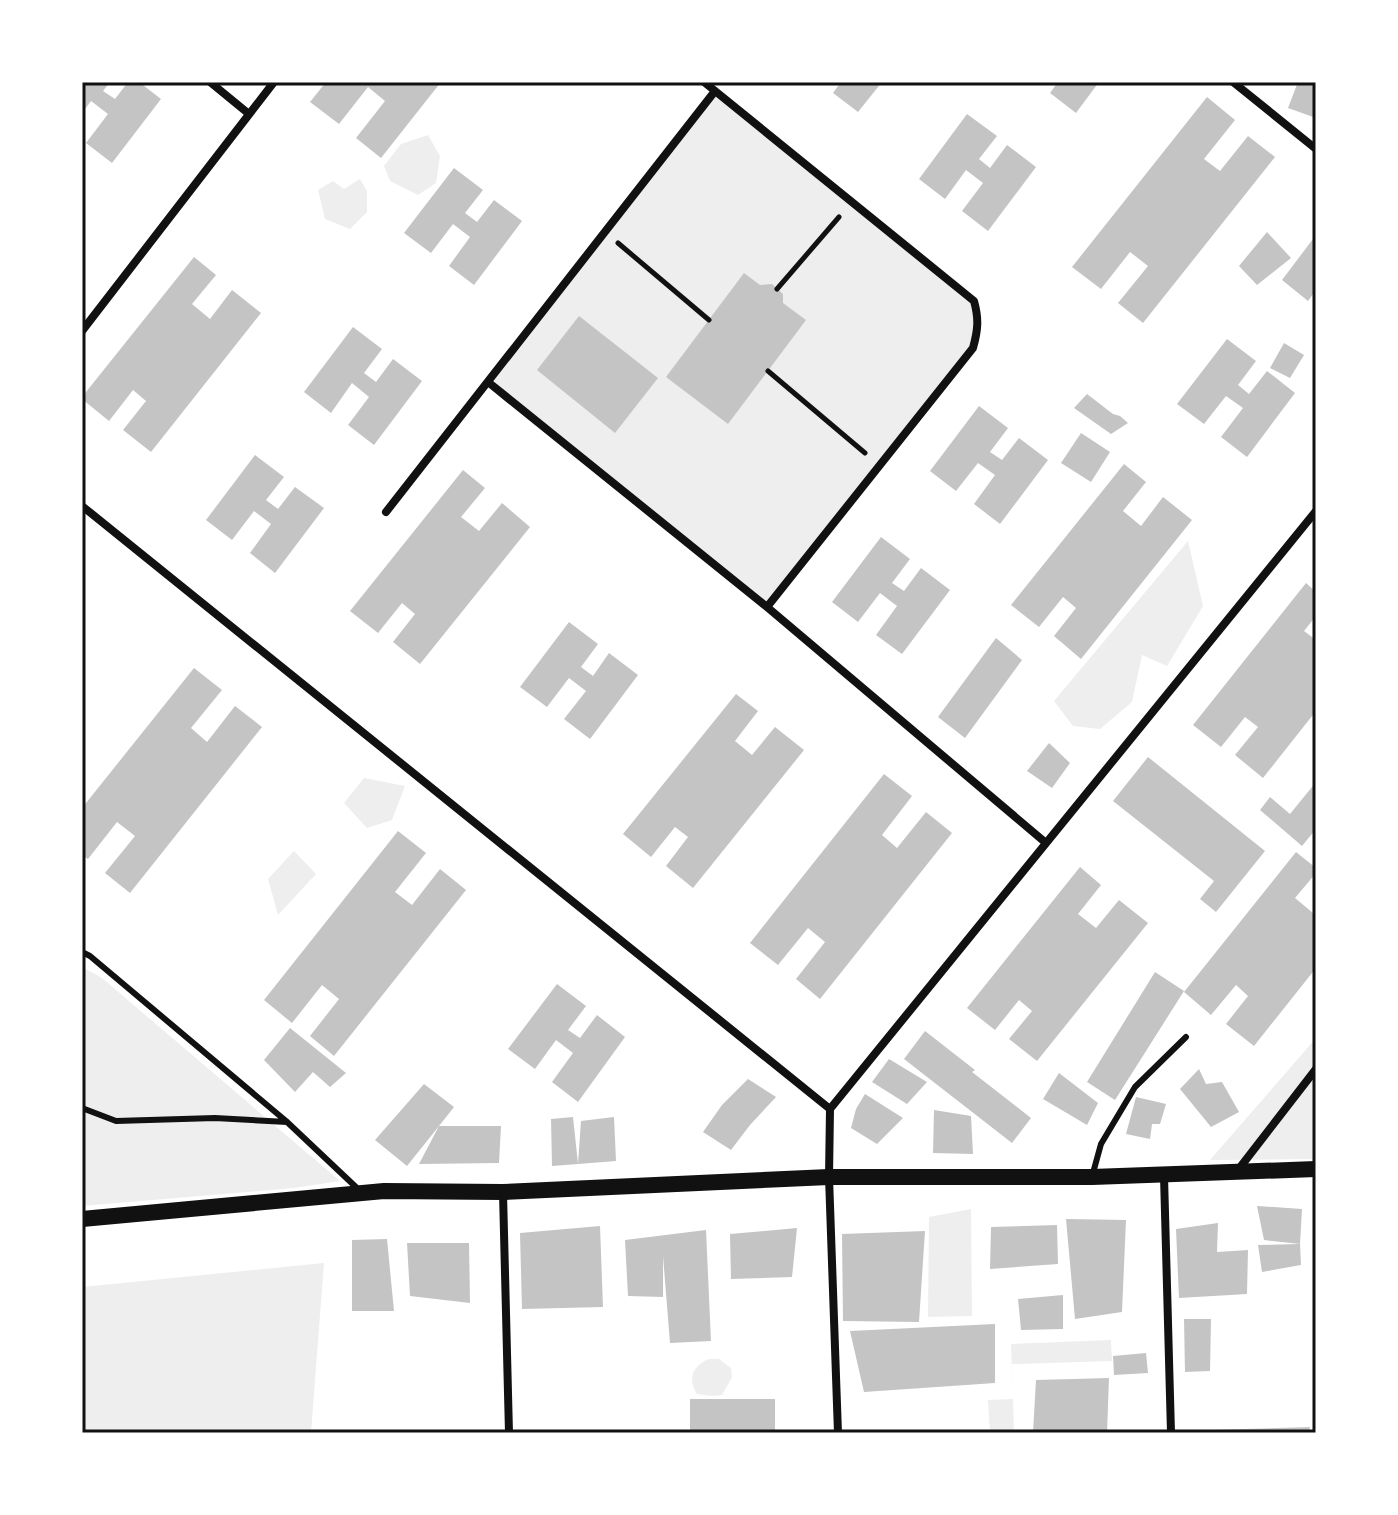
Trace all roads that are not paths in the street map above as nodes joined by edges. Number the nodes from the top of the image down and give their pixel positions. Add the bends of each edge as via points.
1 (210, 82) edge
2 (274, 82) edge
3 (704, 82) edge
4 (1233, 82) edge
5 (715, 91) junction
6 (249, 114) junction
7 (1316, 149) edge
8 (82, 331) edge
9 (488, 382) junction
10 (82, 506) edge
11 (1316, 511) edge
12 (386, 512) dead end
13 (767, 607) junction
14 (1046, 843) junction
15 (82, 952) edge
16 (1186, 1037) dead end
17 (1316, 1069) edge
18 (82, 1108) edge
19 (830, 1109) junction
20 (287, 1122) junction
21 (1316, 1169) edge
22 (1237, 1170) junction
23 (1164, 1176) junction
24 (829, 1177) junction
25 (1092, 1177) junction
26 (503, 1192) junction
27 (363, 1193) junction
28 (82, 1219) edge
29 (509, 1433) edge
30 (838, 1433) edge
31 (1171, 1433) edge

1 - 6 street
2 - 6 street
3 - 5 street
4 - 7 street
5 - 9 street
5 - 13 street via 974,301 979,318 973,348
6 - 8 street
9 - 12 street
9 - 13 street
10 - 19 street
11 - 14 street
13 - 14 street
14 - 19 street
15 - 20 lane
16 - 25 lane via 1135,1087 1101,1144
17 - 22 street
18 - 20 lane via 116,1121
19 - 24 street
20 - 27 lane
21 - 22 main road
22 - 23 main road
23 - 25 main road
23 - 31 street
24 - 25 main road
24 - 26 main road
24 - 30 street
26 - 27 main road
26 - 29 street
27 - 28 main road

